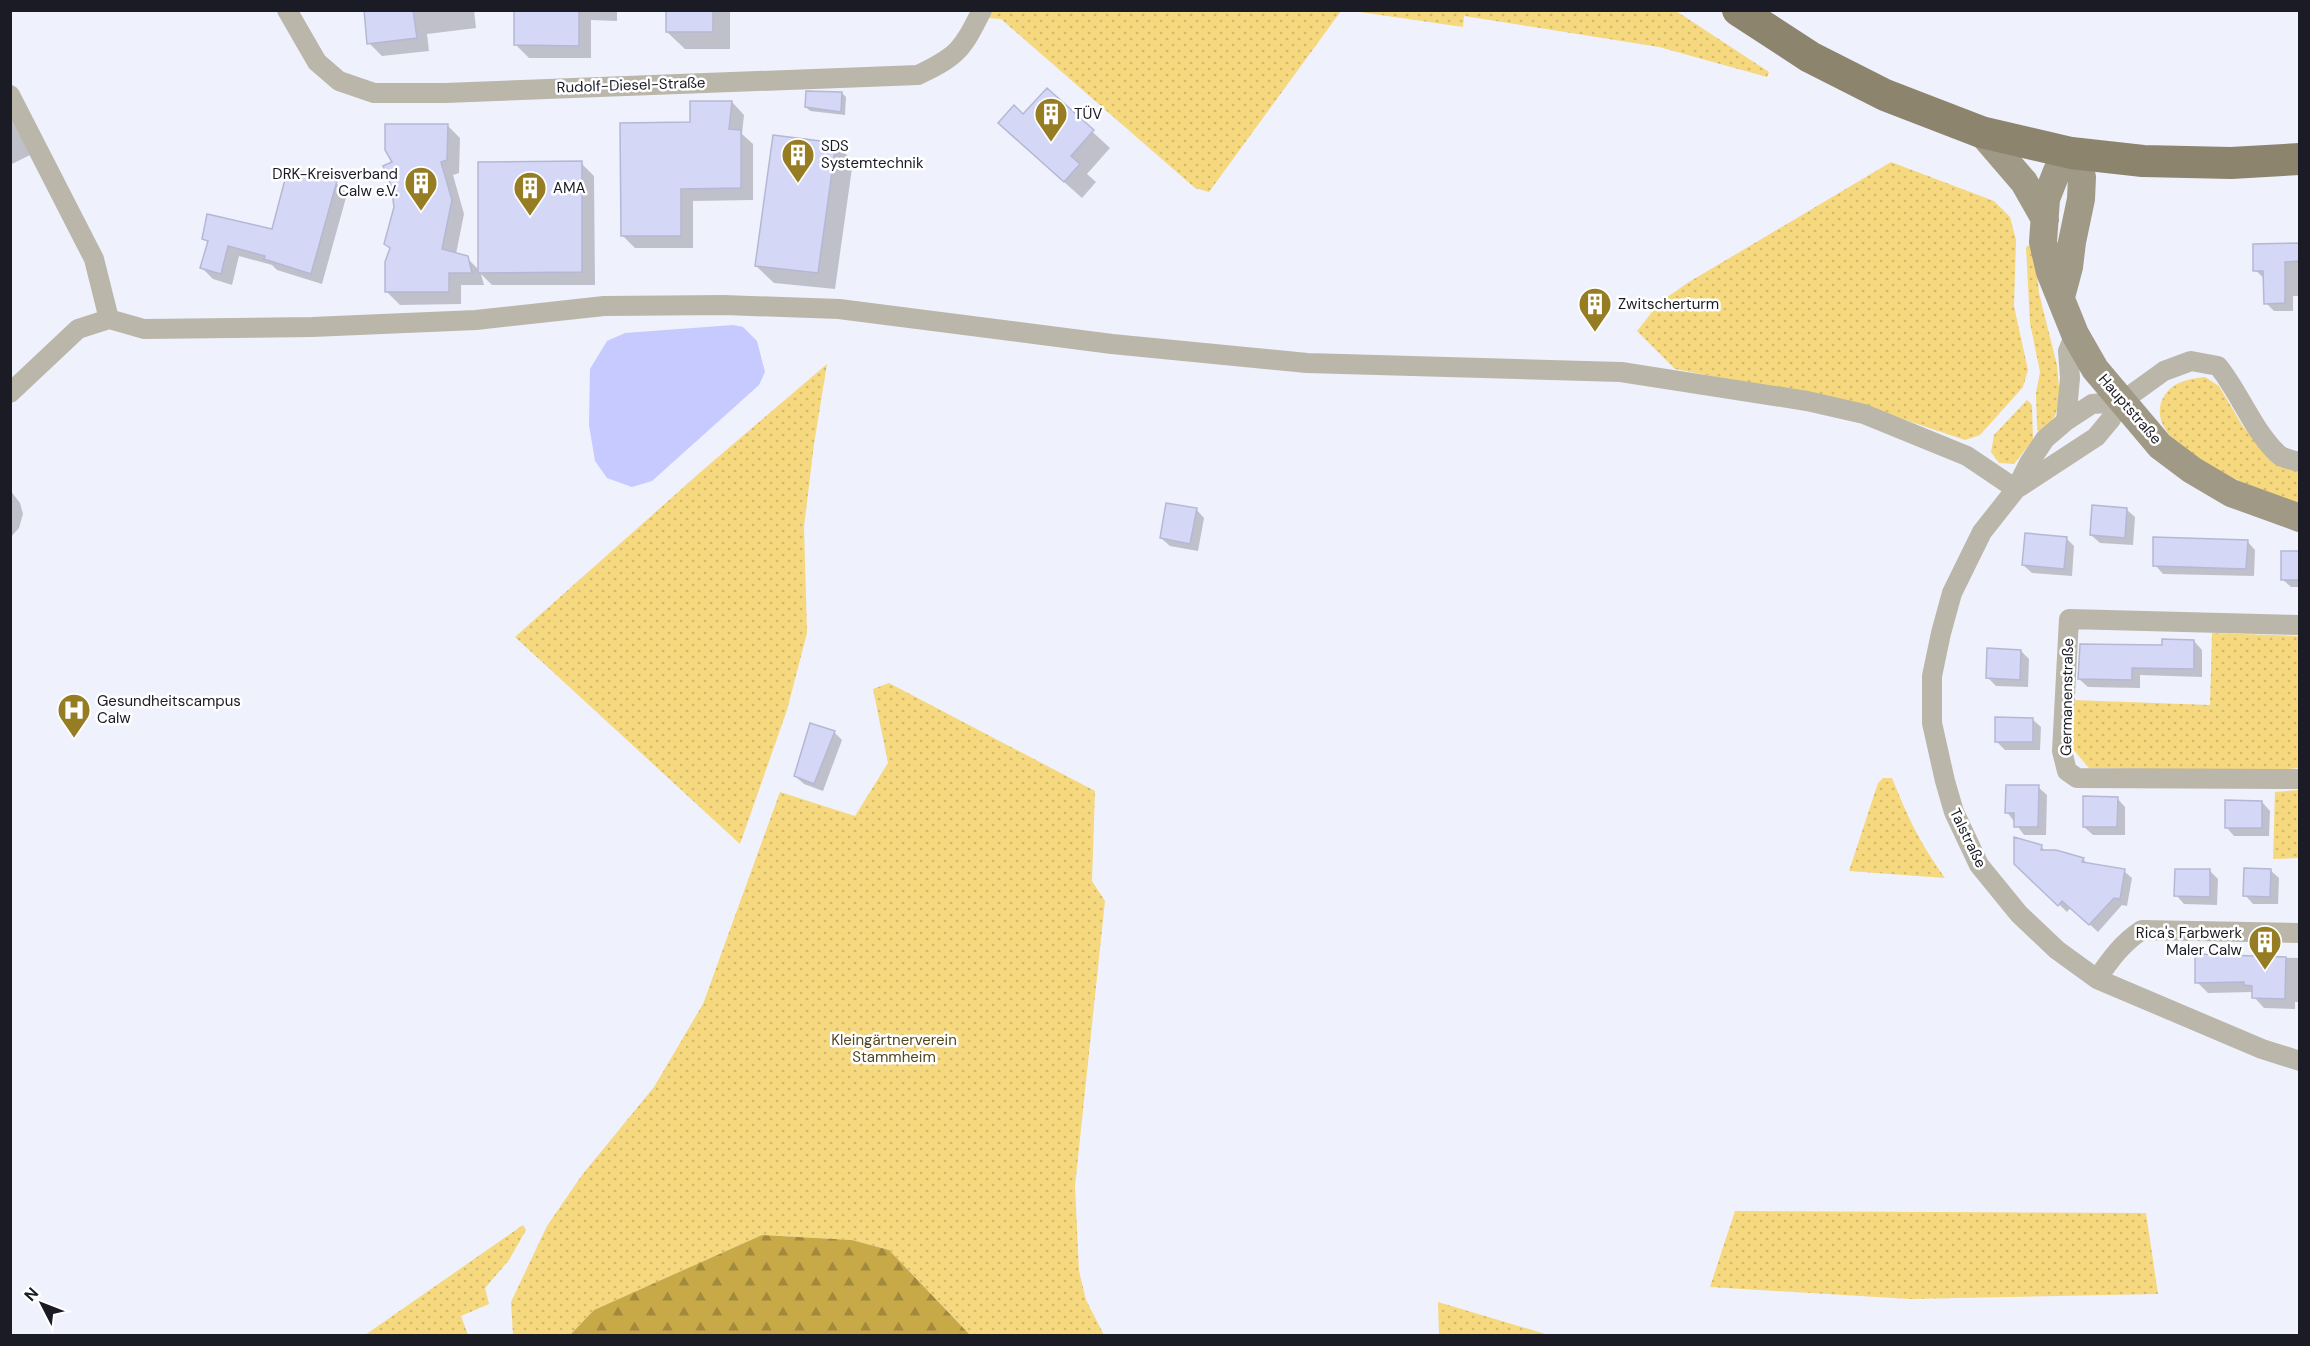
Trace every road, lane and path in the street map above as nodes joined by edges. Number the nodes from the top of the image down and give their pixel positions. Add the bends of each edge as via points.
1 (288, 10) edge
2 (982, 10) edge
3 (1738, 10) edge
4 (10, 94) edge
5 (1981, 132) junction
6 (2071, 153) junction
7 (2300, 159) edge
8 (2045, 219) junction
9 (2061, 297) junction
10 (109, 319) junction
11 (2075, 334) junction
12 (10, 393) edge
13 (2121, 402) junction
14 (2066, 421) junction
15 (2300, 462) edge
16 (2016, 489) junction
17 (2300, 518) edge
18 (2300, 625) edge
19 (2300, 779) edge
20 (2300, 933) edge
21 (2097, 979) junction
22 (2300, 1061) edge

1 - 2 street, Rudolf-Diesel-Straße via 317,62 339,81 374,93 918,75 947,62 963,46
3 - 5 main road via 1810,57 1885,95
4 - 10 street via 94,259
5 - 6 main road
5 - 8 street via 2024,182
6 - 7 main road via 2154,161 2231,163
6 - 8 street, Hauptstraße via 2057,171 2046,199
6 - 9 street via 2082,177 2081,199
8 - 9 street, Hauptstraße via 2043,242
9 - 11 street, Hauptstraße
10 - 12 street via 78,329
10 - 16 street via 144,329 398,324 604,306 839,309 1112,344 1307,363 1621,372 1807,401 1864,414 1967,456
11 - 13 street, Hauptstraße via 2095,369
11 - 14 street via 2068,351
13 - 14 street, Talstraße via 2092,404
13 - 15 street via 2164,371 2182,364 2191,361 2218,366 2279,456
13 - 16 street, Talstraße via 2096,437
13 - 17 street, Hauptstraße via 2160,446 2192,470 2231,493
14 - 16 street, Talstraße via 2046,439
16 - 21 street, Talstraße via 1982,532 1952,593 1932,676 1932,723 1954,812 1979,865 2019,914 2057,950
18 - 19 street, Germanenstraße via 2069,619 2062,751 2067,771 2077,778
20 - 21 street via 2142,930 2110,959
21 - 22 street, Talstraße via 2262,1049

